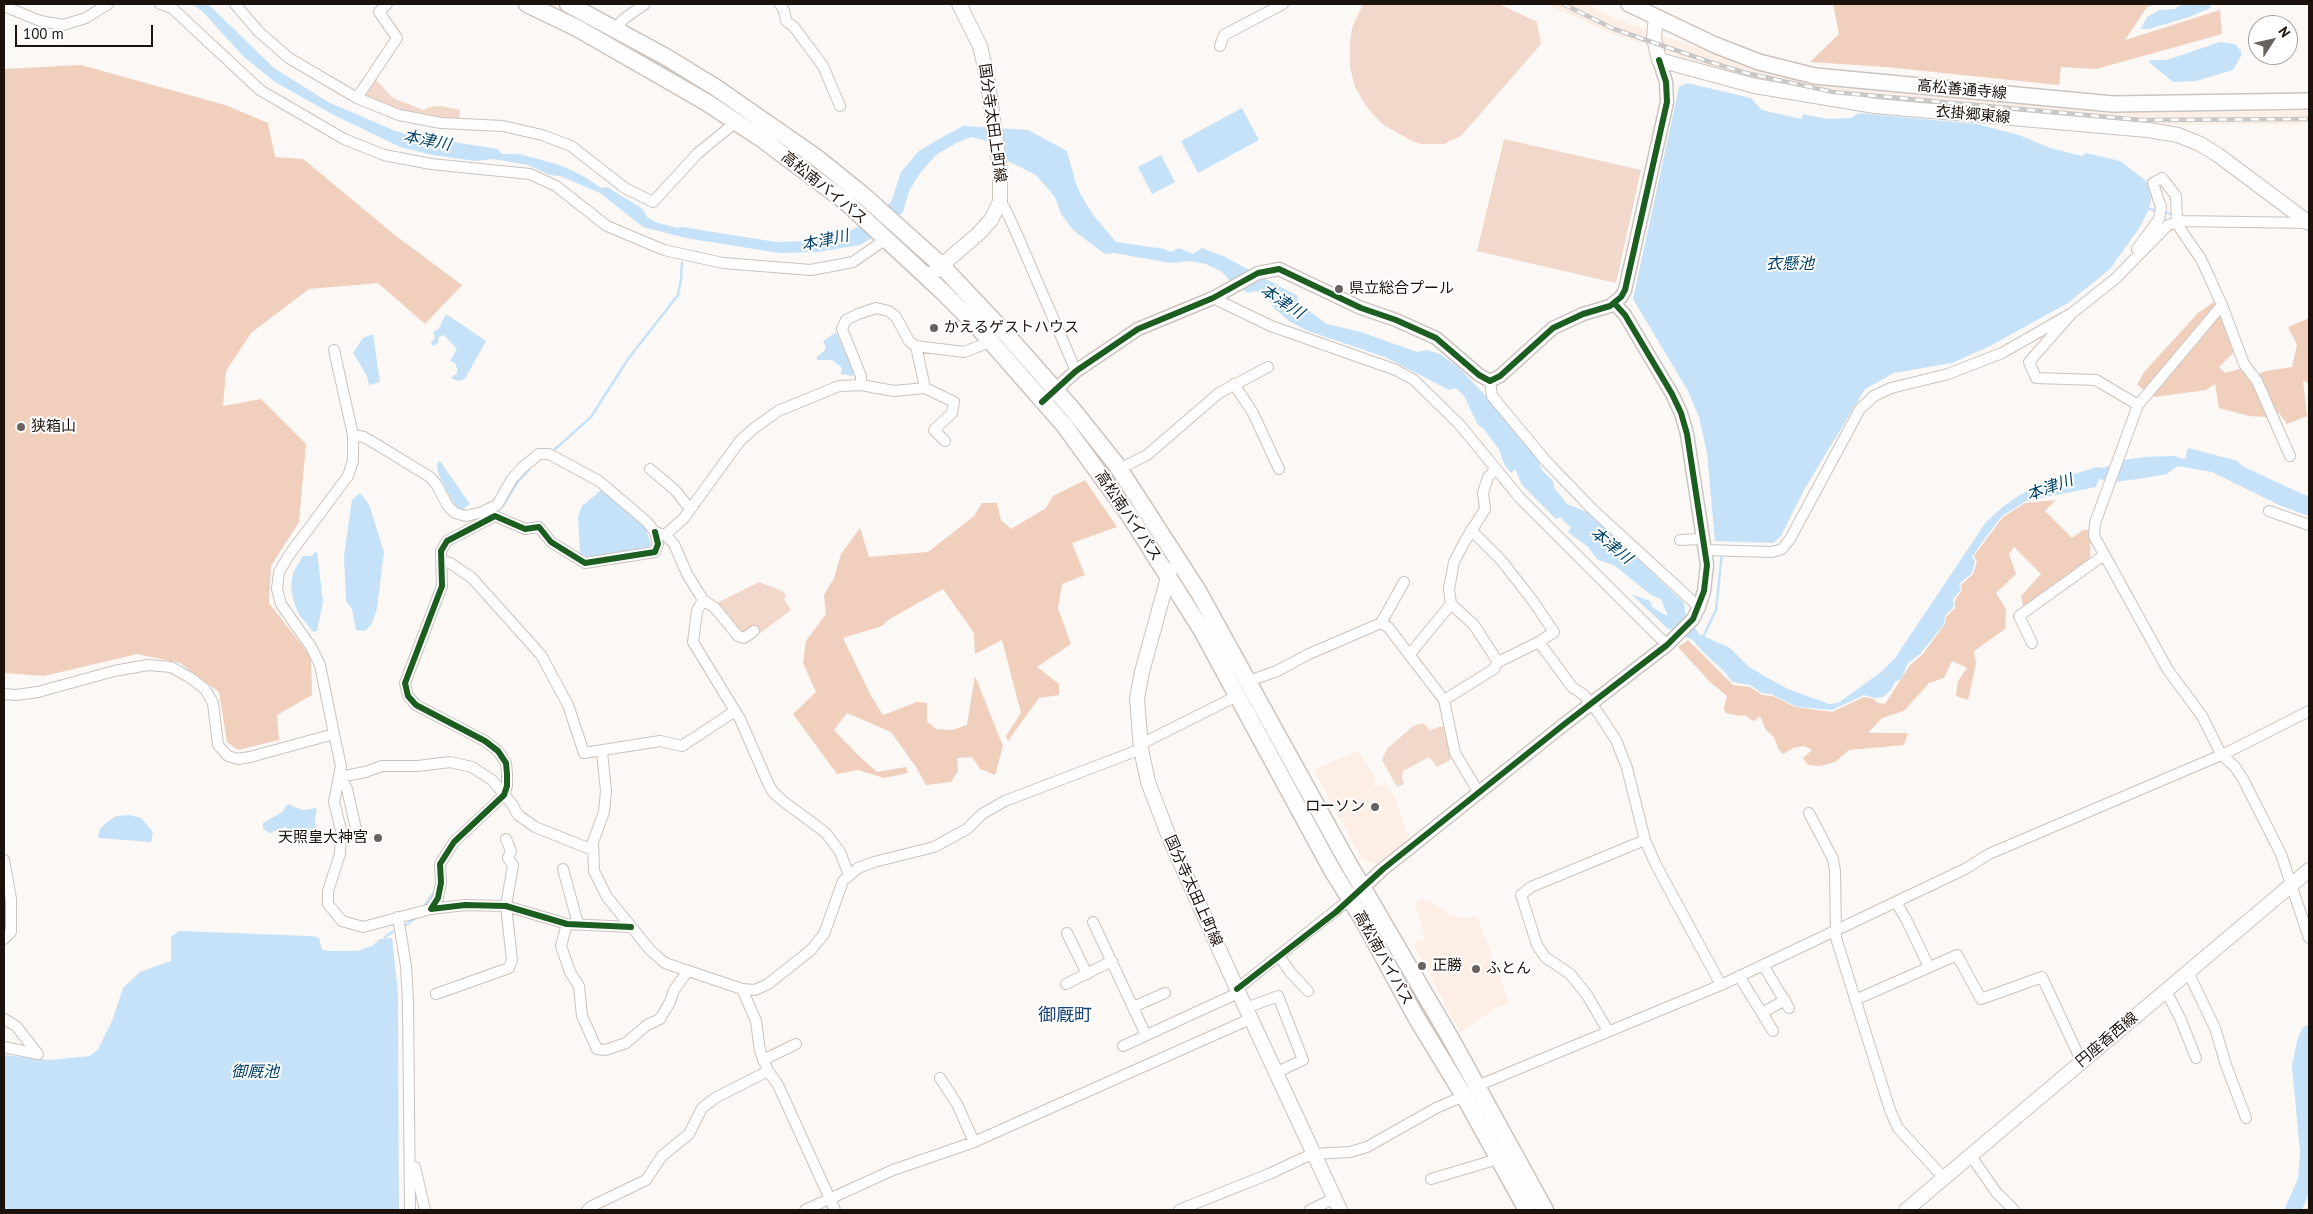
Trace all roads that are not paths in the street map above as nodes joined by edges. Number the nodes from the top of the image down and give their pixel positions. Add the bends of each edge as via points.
1 (108, 4) edge
2 (160, 4) edge
3 (235, 4) edge
4 (388, 4) edge
5 (527, 4) edge
6 (568, 4) edge
7 (645, 4) edge
8 (780, 4) edge
9 (959, 4) edge
10 (1283, 4) edge
11 (1629, 4) edge
12 (4, 6) edge
13 (1656, 17) junction
14 (615, 28) junction
15 (1220, 46) dead end
16 (1658, 60) junction
17 (357, 98) junction
18 (2309, 101) edge
19 (840, 106) dead end
20 (736, 122) junction
21 (1000, 202) junction
22 (2179, 221) junction
23 (2309, 223) edge
24 (886, 239) junction
25 (941, 265) junction
26 (2118, 276) junction
27 (928, 277) junction
28 (1217, 296) junction
29 (1615, 304) junction
30 (2222, 304) junction
31 (2072, 313) junction
32 (990, 342) junction
33 (916, 346) junction
34 (334, 350) dead end
35 (1268, 367) dead end
36 (1076, 372) junction
37 (1490, 380) junction
38 (1234, 384) junction
39 (861, 385) junction
40 (925, 388) junction
41 (1055, 390) junction
42 (1042, 402) junction
43 (2138, 405) junction
44 (354, 435) junction
45 (946, 441) dead end
46 (2290, 456) dead end
47 (1118, 468) junction
48 (650, 469) dead end
49 (1279, 469) dead end
50 (1495, 470) junction
51 (690, 509) junction
52 (2269, 511) dead end
53 (2309, 525) edge
54 (1471, 530) junction
55 (660, 534) junction
56 (1680, 540) dead end
57 (1703, 544) junction
58 (2104, 555) junction
59 (1176, 556) junction
60 (443, 561) junction
61 (1168, 575) junction
62 (1404, 582) dead end
63 (703, 600) junction
64 (1451, 604) junction
65 (1698, 608) junction
66 (1381, 623) junction
67 (754, 631) dead end
68 (1539, 642) junction
69 (2032, 643) dead end
70 (1669, 644) junction
71 (1410, 654) junction
72 (1498, 662) junction
73 (1249, 681) junction
74 (4, 694) edge
75 (1237, 696) junction
76 (1444, 700) junction
77 (1592, 705) junction
78 (735, 711) junction
79 (2309, 711) edge
80 (334, 734) junction
81 (1141, 746) junction
82 (602, 752) junction
83 (2221, 754) junction
84 (340, 777) junction
85 (1478, 794) junction
86 (504, 795) junction
87 (1809, 813) dead end
88 (358, 838) dead end
89 (506, 839) dead end
90 (1644, 840) junction
91 (593, 850) junction
92 (4, 860) edge
93 (563, 869) dead end
94 (2309, 870) edge
95 (849, 875) junction
96 (2291, 885) junction
97 (1362, 888) junction
98 (1350, 899) junction
99 (1896, 902) junction
100 (506, 906) junction
101 (431, 909) junction
102 (398, 917) junction
103 (1093, 922) dead end
104 (567, 924) junction
105 (578, 924) junction
106 (631, 927) junction
107 (1835, 931) junction
108 (1067, 933) dead end
109 (2309, 938) edge
110 (4, 939) edge
111 (1279, 956) junction
112 (1112, 961) junction
113 (1762, 965) junction
114 (1930, 967) junction
115 (687, 972) junction
116 (2188, 972) junction
117 (1087, 974) junction
118 (1740, 976) junction
119 (1066, 984) dead end
120 (1721, 985) junction
121 (742, 990) junction
122 (1238, 991) junction
123 (1308, 991) dead end
124 (2166, 991) junction
125 (1165, 993) dead end
126 (436, 994) dead end
127 (1855, 1000) junction
128 (1133, 1007) junction
129 (1762, 1013) junction
130 (1248, 1014) junction
131 (4, 1019) edge
132 (1608, 1031) junction
133 (1773, 1031) dead end
134 (1146, 1035) junction
135 (796, 1044) dead end
136 (1123, 1046) dead end
137 (4, 1047) edge
138 (2196, 1058) dead end
139 (763, 1060) junction
140 (2083, 1060) junction
141 (768, 1071) junction
142 (1275, 1073) junction
143 (940, 1078) dead end
144 (1477, 1086) junction
145 (1464, 1096) junction
146 (2246, 1118) dead end
147 (410, 1132) junction
148 (974, 1142) junction
149 (1312, 1154) junction
150 (1971, 1156) junction
151 (1498, 1159) junction
152 (1944, 1178) junction
153 (1430, 1179) dead end
154 (829, 1198) junction
155 (1337, 1204) edge
156 (410, 1210) edge
157 (425, 1210) edge
158 (587, 1210) edge
159 (805, 1210) edge
160 (835, 1210) edge
161 (1179, 1210) edge
162 (1310, 1210) edge
163 (1527, 1210) edge
164 (1545, 1210) edge
165 (1908, 1210) edge
166 (2014, 1210) edge

1 - 12 street via 86,18 63,24 40,20
2 - 24 street via 172,8 260,90 344,138 384,155 431,164 530,174 556,186 607,226 664,250 724,264 811,270 853,262
3 - 17 street via 259,32 289,58
4 - 17 street via 380,12 397,38
5 - 20 highway, 高松南バイパス via 657,72
6 - 14 highway, 高松南バイパス
7 - 14 street
8 - 19 street via 786,21 823,66
9 - 21 main road, 国分寺太田上町線 via 980,46 988,76 1000,169
10 - 15 street via 1224,36
11 - 13 main road, 高松善通寺線
13 - 16 main road via 1654,38
13 - 18 main road, 高松善通寺線 via 1759,62 1815,76 2112,104
14 - 25 highway, 高松南バイパス via 731,98 817,158 901,227
16 - 23 main road, 衣掛郷東線 via 1754,86 1875,106 2178,135 2218,155
16 - 29 street via 1666,82 1667,102 1625,290
17 - 20 street via 399,115 441,123 503,126 542,135 571,146 625,188 653,202 698,153
20 - 24 highway, 高松南バイパス via 846,202
21 - 25 main road, 国分寺太田上町線 via 991,220 978,234
21 - 36 street
22 - 23 street
22 - 26 street via 2168,225
22 - 26 street via 2176,196 2162,178 2153,183 2161,207 2159,219
22 - 30 street via 2179,227 2201,259
24 - 27 highway, 高松南バイパス
25 - 27 main road, 国分寺太田上町線
25 - 41 highway, 高松南バイパス
26 - 31 street
27 - 32 highway, 高松南バイパス
28 - 36 street via 1138,329
28 - 37 street via 1258,273 1279,269 1288,271 1361,308 1436,338
28 - 50 street via 1271,326 1396,370 1414,380 1460,425
29 - 37 street via 1553,328 1500,376
29 - 57 street via 1626,315 1681,413 1696,485
30 - 43 street
30 - 46 street via 2244,364 2257,381
31 - 43 street via 2029,362 2036,378 2096,380
31 - 57 street via 2002,353 1948,374 1891,388 1874,396 1860,409 1782,549 1772,552
32 - 33 street via 964,352
32 - 42 highway, 高松南バイパス
33 - 39 street via 889,311 876,308 846,320 842,330 861,376
33 - 40 street
34 - 44 street
35 - 38 street
36 - 41 street
37 - 65 street via 1492,396 1546,461 1593,510
38 - 47 street via 1147,455
38 - 49 street via 1253,413
39 - 40 street via 894,391
39 - 51 street via 839,386 778,411 752,429
40 - 45 street via 954,402 952,413 934,430
41 - 42 street
41 - 47 highway, 高松南バイパス
42 - 61 highway, 高松南バイパス via 1090,460
43 - 58 street via 2094,523 2094,536
44 - 55 street via 376,444 430,477 455,513 466,516 497,504 523,467 539,454 549,454 599,481
44 - 80 street via 353,461 348,476 289,555 279,572 277,590 281,604 312,646 320,665
47 - 59 highway, 高松南バイパス
48 - 51 street via 675,490
50 - 54 street via 1488,477 1483,492 1485,508
50 - 70 street
51 - 55 street via 684,518
52 - 53 street
54 - 64 street via 1454,562 1449,589
54 - 68 street via 1501,560 1554,632
55 - 60 street via 655,552 585,563 551,542 539,526 525,529 495,516 447,541 441,552
55 - 63 street via 674,544
56 - 57 street
57 - 65 street via 1706,579
58 - 69 street via 2019,616
58 - 83 street via 2168,670 2202,716
59 - 61 main road, 国分寺太田上町線
59 - 73 highway, 高松南バイパス
60 - 82 street via 450,562 472,578 533,644 568,705 584,753
60 - 86 street via 442,586 405,684 408,696 416,705 498,751 507,768
61 - 75 highway, 高松南バイパス
61 - 81 main road, 国分寺太田上町線 via 1142,672 1137,717
62 - 66 street
63 - 67 street via 715,608 738,636 744,638
63 - 78 street via 697,611 693,642
64 - 71 street
64 - 72 street via 1474,625
65 - 70 street via 1693,620
66 - 71 street
66 - 73 street
68 - 72 street
68 - 77 street via 1572,687
70 - 77 street
71 - 76 street
72 - 76 street via 1494,668
73 - 97 highway, 高松南バイパス
74 - 80 street via 38,692 148,665 171,667 206,689 213,703 218,745 228,756 238,759 250,757
75 - 81 street
75 - 98 highway, 高松南バイパス
76 - 85 street via 1455,753
77 - 85 street
77 - 90 street via 1616,740 1627,768
78 - 82 street via 682,746 660,741
78 - 95 street via 773,792 826,833 840,852
79 - 83 street
80 - 84 street via 339,750
81 - 95 street via 1005,801 934,847 874,862
81 - 122 main road, 国分寺太田上町線 via 1148,782 1171,842
82 - 91 street via 606,791 604,812 592,842
83 - 96 street via 2243,779 2281,854
83 - 99 street via 1989,854
84 - 86 street via 382,766 450,762 472,767 492,780
84 - 88 street via 347,789
84 - 102 street via 334,802 341,830 340,854 328,891 328,904 342,922 353,926 363,927
85 - 97 street
86 - 91 street via 518,815 535,827
86 - 101 street via 454,842 440,864 440,890
87 - 107 street via 1833,859
89 - 100 street via 511,850 508,858 513,866
90 - 120 street
90 - 132 street via 1521,894 1537,945 1546,957 1570,974
91 - 106 street via 594,871 607,897
92 - 110 street via 12,899 11,932
93 - 105 street
94 - 96 main road, 円座香西線
95 - 121 street via 839,889 824,934 811,950 768,984 755,990
96 - 109 street
96 - 116 main road, 円座香西線
97 - 98 street
97 - 144 highway, 高松南バイパス
98 - 111 street
98 - 145 highway, 高松南バイパス
99 - 107 street
99 - 114 street
100 - 101 street via 464,905
100 - 104 street
100 - 126 street via 512,960 510,968
101 - 102 street
102 - 147 street via 406,966
103 - 112 street
104 - 105 street
104 - 115 street via 561,946 579,986 582,1016 597,1049 605,1050 626,1043 647,1025 660,1019
105 - 106 street
106 - 115 street via 651,951
107 - 113 street
107 - 127 street
108 - 117 street
111 - 122 street
111 - 123 street via 1290,974
112 - 117 street
112 - 128 street
113 - 118 street
113 - 129 street via 1787,1004
114 - 127 street
114 - 140 street via 1957,955 1981,999 2042,976
115 - 121 street
116 - 124 main road, 円座香西線
116 - 146 street via 2215,1028
117 - 119 street
118 - 120 street
118 - 129 street
120 - 132 street
121 - 139 street via 756,1021
122 - 130 main road, 国分寺太田上町線
122 - 134 street
124 - 138 street
124 - 140 main road, 円座香西線
125 - 128 street
127 - 152 street via 1898,1128
128 - 134 street
129 - 133 street
130 - 142 main road, 国分寺太田上町線
130 - 142 street via 1278,996 1303,1060
130 - 148 street
131 - 137 street via 16,1026 38,1054
132 - 144 street
134 - 136 street
135 - 139 street
139 - 141 street
140 - 150 main road, 円座香西線
141 - 154 street via 778,1085
141 - 158 street via 714,1098 702,1108 689,1134 662,1156 646,1180
142 - 149 main road, 国分寺太田上町線
143 - 148 street via 957,1104
144 - 164 highway, 高松南バイパス
145 - 149 street via 1367,1147 1350,1152
145 - 151 highway, 高松南バイパス
147 - 156 street
147 - 157 street via 418,1188
148 - 154 street via 893,1170
149 - 155 main road, 国分寺太田上町線
149 - 161 street
150 - 152 main road, 円座香西線
150 - 166 street via 1996,1192
151 - 153 street
151 - 163 highway, 高松南バイパス
152 - 165 main road, 円座香西線
154 - 159 street
154 - 160 street
155 - 162 street

